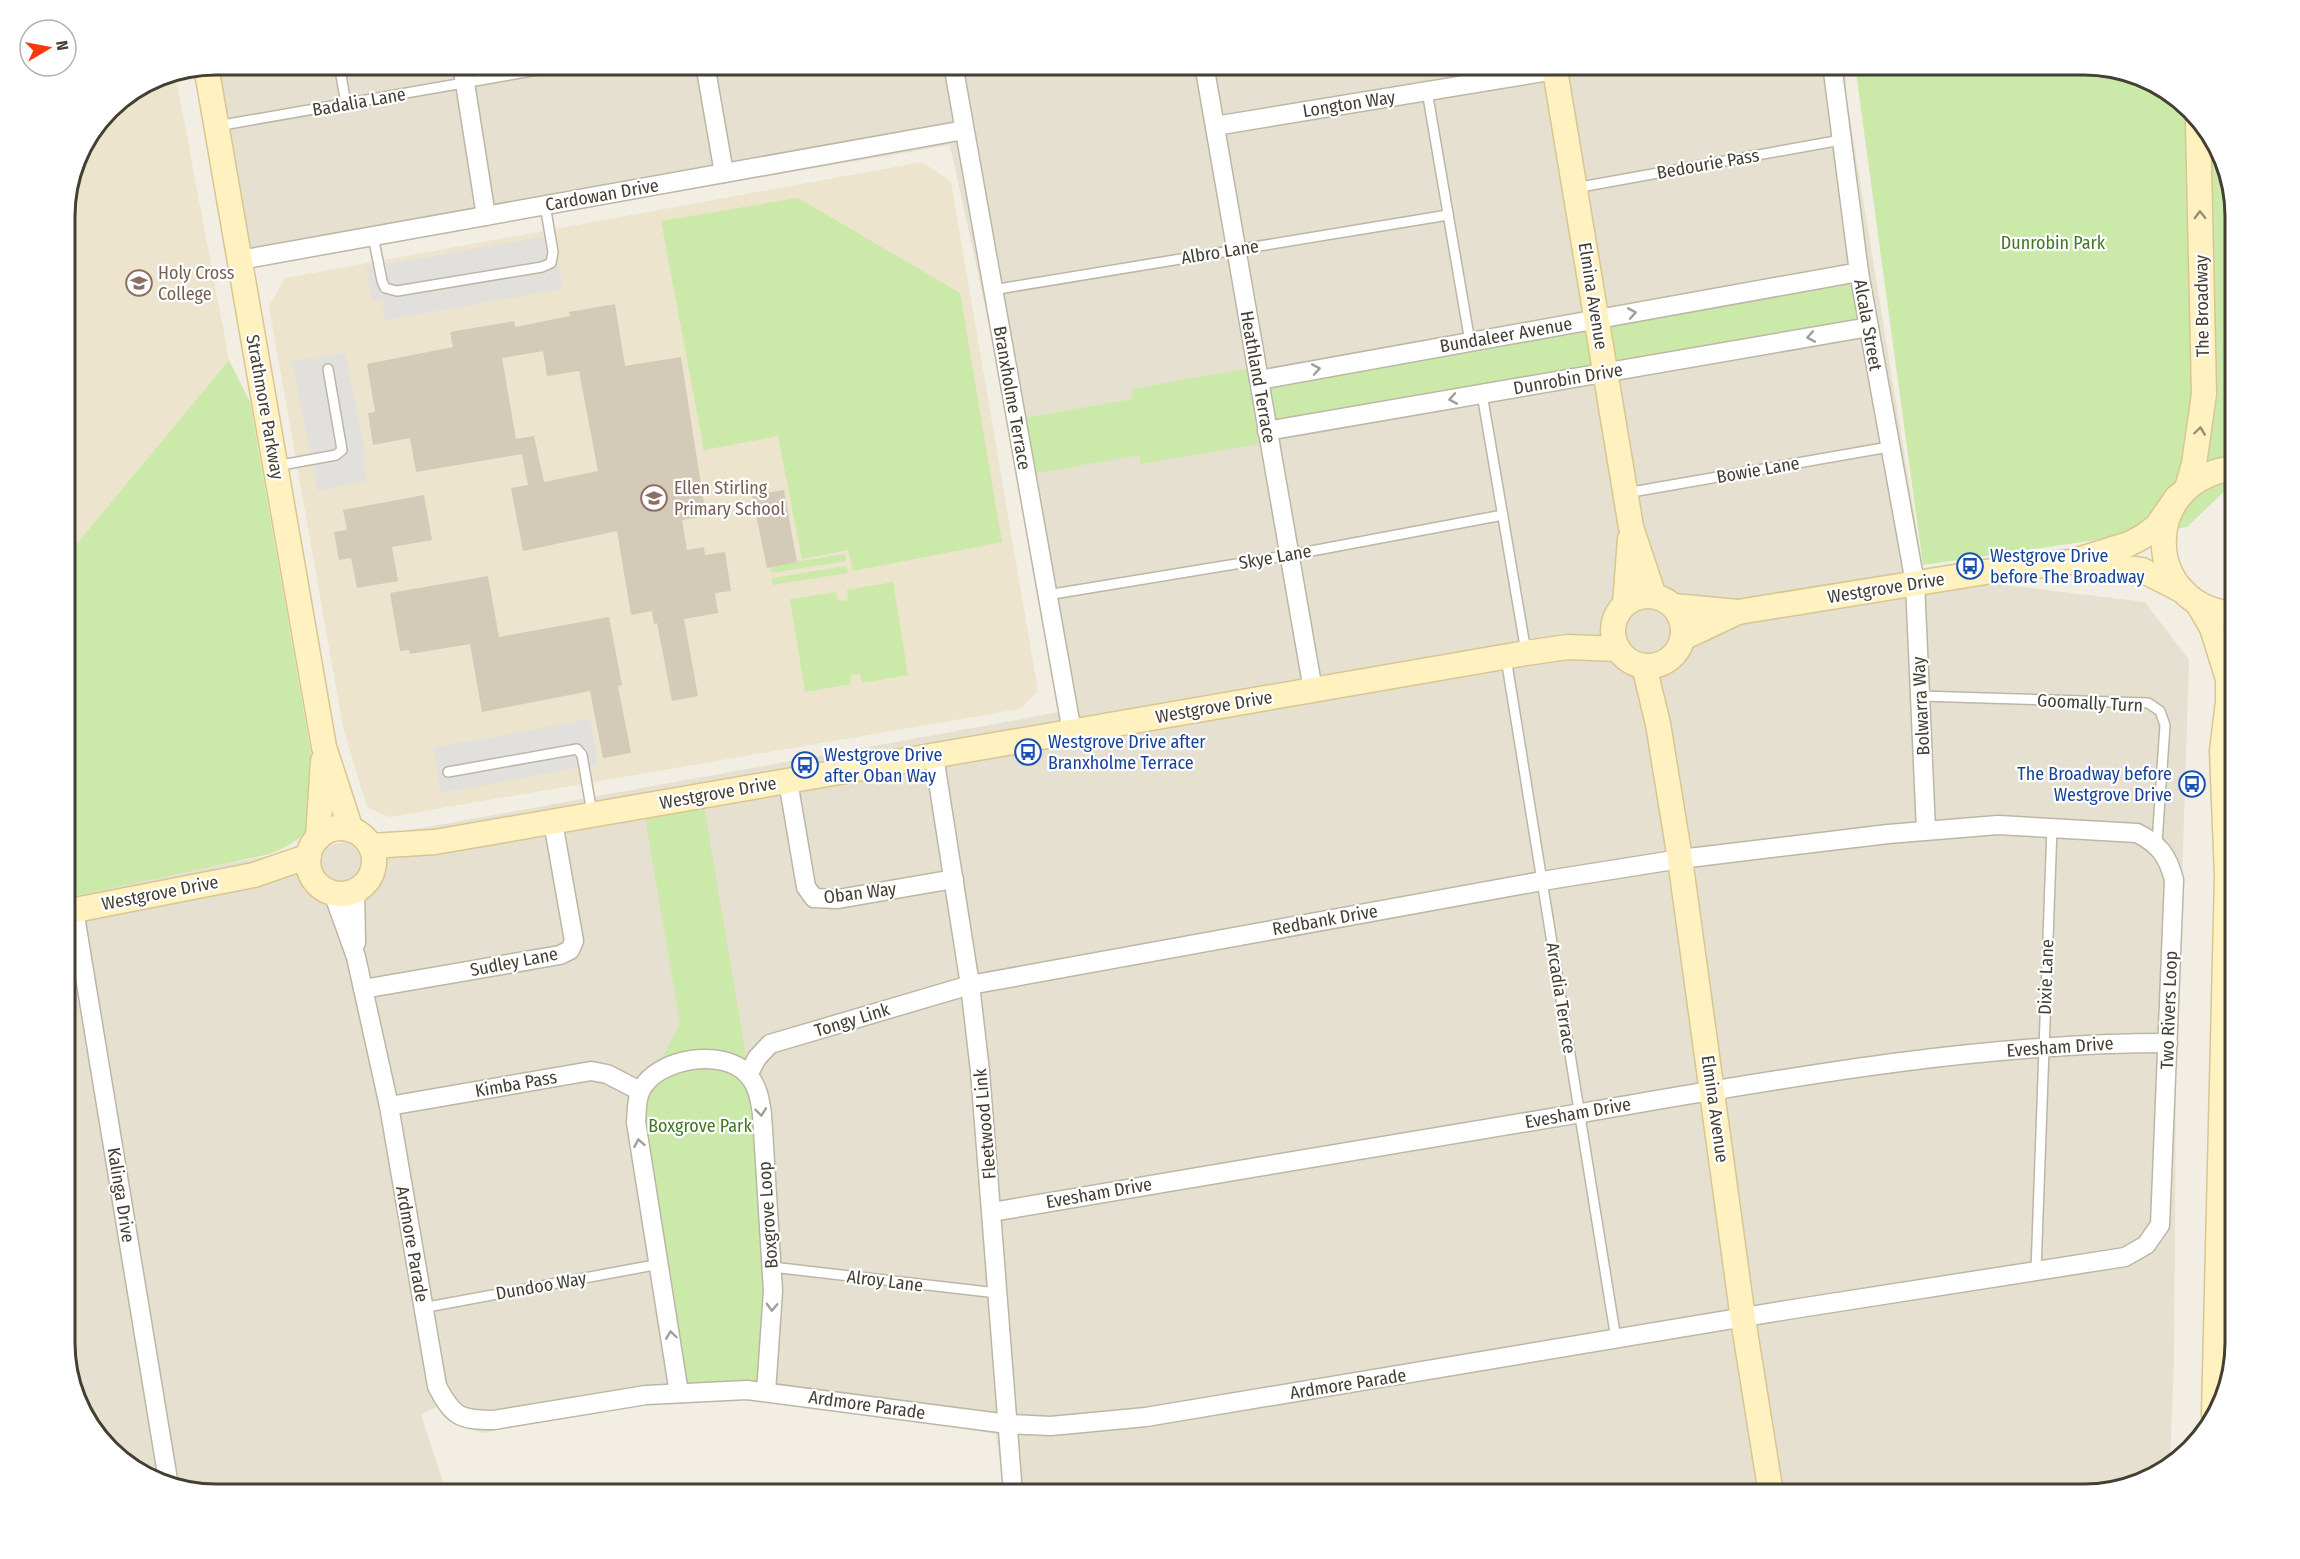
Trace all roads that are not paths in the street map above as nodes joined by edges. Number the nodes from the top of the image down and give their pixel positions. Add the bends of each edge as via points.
1 (208, 75) edge
2 (341, 75) edge
3 (464, 75) edge
4 (510, 75) edge
5 (707, 75) edge
6 (955, 75) edge
7 (1206, 75) edge
8 (1512, 75) edge
9 (1555, 75) edge
10 (1833, 75) edge
11 (465, 83) junction
12 (1427, 91) junction
13 (346, 104) junction
14 (217, 126) junction
15 (1215, 126) junction
16 (964, 130) junction
17 (2198, 134) edge
18 (1841, 140) junction
19 (724, 173) junction
20 (1575, 188) junction
21 (545, 206) junction
22 (1448, 215) junction
23 (486, 216) junction
24 (373, 236) junction
25 (1236, 250) junction
26 (240, 260) junction
27 (1859, 272) junction
28 (993, 290) junction
29 (1597, 319) junction
30 (1869, 327) junction
31 (1470, 342) junction
32 (328, 369) dead end
33 (1606, 372) junction
34 (1258, 380) junction
35 (1482, 394) junction
36 (1267, 431) junction
37 (1889, 447) junction
38 (276, 465) junction
39 (2225, 469) edge
40 (1626, 493) junction
41 (2182, 493) junction
42 (1503, 515) junction
43 (1631, 527) junction
44 (1290, 555) junction
45 (2071, 562) junction
46 (1915, 583) junction
47 (1047, 595) junction
48 (2191, 597) junction
49 (1664, 601) junction
50 (1620, 612) junction
51 (1737, 612) junction
52 (2225, 613) edge
53 (1683, 638) junction
54 (1568, 647) junction
55 (1618, 650) junction
56 (1516, 654) junction
57 (1654, 664) junction
58 (2225, 670) edge
59 (1312, 690) junction
60 (1921, 696) junction
61 (2225, 726) edge
62 (1072, 732) junction
63 (324, 747) junction
64 (934, 756) junction
65 (448, 772) dead end
66 (788, 781) junction
67 (592, 815) junction
68 (553, 822) junction
69 (2225, 826) edge
70 (2052, 827) junction
71 (351, 830) junction
72 (1926, 830) junction
73 (435, 842) junction
74 (2157, 843) junction
75 (371, 846) junction
76 (313, 857) junction
77 (1680, 859) junction
78 (372, 871) junction
79 (954, 879) junction
80 (1542, 881) junction
81 (344, 892) junction
82 (75, 910) edge
83 (75, 940) edge
84 (2225, 959) edge
85 (970, 985) junction
86 (363, 989) junction
87 (2168, 1043) junction
88 (2043, 1047) junction
89 (748, 1075) junction
90 (1712, 1090) junction
91 (640, 1091) junction
92 (388, 1106) junction
93 (1579, 1113) junction
94 (992, 1212) junction
95 (660, 1264) junction
96 (772, 1268) junction
97 (2036, 1271) junction
98 (998, 1293) junction
99 (422, 1308) junction
100 (1743, 1319) junction
101 (1616, 1340) junction
102 (766, 1392) junction
103 (679, 1393) junction
104 (2214, 1396) edge
105 (1008, 1424) junction
106 (167, 1475) edge
107 (1012, 1484) edge
108 (1769, 1484) edge

1 - 14 street, Strathmore Parkway
2 - 13 lane
3 - 11 street
4 - 11 lane, Badalia Lane
5 - 19 street
6 - 16 street, Branxholme Terrace
7 - 15 street, Heathland Terrace
8 - 12 street, Longton Way
9 - 20 street, Elmina Avenue
10 - 18 street, Alcala Street
11 - 13 lane, Badalia Lane
11 - 23 street
12 - 15 street, Longton Way
12 - 22 lane
13 - 14 lane, Badalia Lane
14 - 26 street, Strathmore Parkway
15 - 25 street, Heathland Terrace
16 - 19 street, Cardowan Drive
16 - 28 street, Branxholme Terrace
41 -> 17 street, The Broadway via 2194,464 2204,394
18 - 20 lane, Bedourie Pass
18 - 27 street, Alcala Street
19 - 21 street, Cardowan Drive
20 - 29 street, Elmina Avenue
21 - 23 street, Cardowan Drive
21 - 24 lane via 553,252 551,263 542,267 397,291 385,288
22 - 25 lane, Albro Lane
22 - 31 lane
23 - 24 street, Cardowan Drive
24 - 26 street, Cardowan Drive
25 - 28 lane, Albro Lane
25 - 34 street, Heathland Terrace
26 - 38 street, Strathmore Parkway
29 -> 27 street, Bundaleer Avenue
27 - 30 street, Alcala Street
28 - 47 street, Branxholme Terrace
29 - 31 street, Bundaleer Avenue
29 - 33 street, Elmina Avenue
30 -> 33 street, Dunrobin Drive
30 - 37 street, Alcala Street
34 -> 31 street, Bundaleer Avenue
32 - 38 lane via 342,450 336,455
33 - 35 street, Dunrobin Drive
33 - 40 street, Elmina Avenue
34 - 36 street, Heathland Terrace
35 -> 36 street, Dunrobin Drive
35 - 42 lane
36 - 44 street, Heathland Terrace
37 - 40 lane, Bowie Lane
37 - 46 street, Alcala Street
38 - 63 street, Strathmore Parkway
39 - 41 street via 2195,480
40 - 43 street, Elmina Avenue
41 - 45 street, Westgrove Drive via 2157,526 2144,536
41 - 48 street via 2167,519 2163,543 2168,566
42 - 44 lane, Skye Lane
42 - 56 lane
43 - 49 street, Elmina Avenue
43 - 50 street, Elmina Avenue
44 - 47 lane, Skye Lane
44 - 59 street, Heathland Terrace
45 - 46 street, Westgrove Drive
45 - 48 street, Westgrove Drive via 2142,570
46 - 51 street, Westgrove Drive
46 - 60 street, Bolwarra Way
47 - 62 street, Branxholme Terrace
48 - 52 street, Westgrove Drive
48 - 58 street via 2212,628
49 - 50 street via 1643,596
49 - 51 street, Westgrove Drive
49 - 53 street via 1683,627
50 - 54 street, Westgrove Drive
50 - 55 street via 1614,640
51 - 53 street, Westgrove Drive
53 - 57 street via 1673,656
54 - 55 street, Westgrove Drive
54 - 56 street, Westgrove Drive
55 - 57 street via 1634,663
56 - 59 street, Westgrove Drive
56 - 80 lane, Arcadia Terrace
57 - 77 street, Elmina Avenue via 1658,724
59 - 62 street, Westgrove Drive
60 - 72 street, Bolwarra Way
60 - 74 lane, Goomally Turn via 2148,703 2160,711 2165,725
61 - 69 street
62 - 64 street, Westgrove Drive
63 - 71 street, Strathmore Parkway
63 - 76 street, Strathmore Parkway
64 - 66 street, Westgrove Drive
64 - 79 street, Fleetwood Link
65 - 67 lane via 577,749 582,755
66 - 67 street, Westgrove Drive
66 - 79 street, Oban Way via 806,887 814,898 831,900
67 - 68 street, Westgrove Drive
68 - 73 street, Westgrove Drive
68 - 86 street, Sudley Lane via 574,941 570,950 560,955
70 - 72 street via 1998,825
70 - 74 street via 2137,833
70 - 88 lane, Dixie Lane
71 - 75 street
71 - 76 street, Westgrove Drive via 333,829
72 - 77 street
73 - 75 street, Westgrove Drive
73 - 78 street, Westgrove Drive
74 - 87 street, Two Rivers Loop via 2174,880
75 - 78 street
76 - 81 street via 325,890
76 - 82 street, Westgrove Drive via 254,875
77 - 80 street, Redbank Drive
77 - 90 street, Elmina Avenue
78 - 81 street, Westgrove Drive via 363,886
79 - 85 street, Fleetwood Link
80 - 85 street, Redbank Drive
80 - 93 lane, Arcadia Terrace
81 - 86 street, Ardmore Parade
83 - 106 street, Kalinga Drive
84 - 104 street
85 - 89 street, Tongy Link via 771,1044
85 - 94 street, Fleetwood Link
86 - 92 street, Ardmore Parade
87 - 88 street, Evesham Drive
87 - 97 street, Two Rivers Loop via 2160,1225 2146,1245 2125,1257
88 - 90 street, Evesham Drive via 1870,1066
88 - 97 lane, Dixie Lane
89 - 91 street via 741,1068 716,1059 684,1063 651,1076
89 -> 96 street, Boxgrove Loop via 757,1089 762,1114
90 - 93 street, Evesham Drive
90 - 100 street, Elmina Avenue
91 - 92 street, Kimba Pass via 607,1074 591,1071
95 -> 91 street via 636,1122
92 - 99 street, Ardmore Parade
93 - 94 street, Evesham Drive
93 - 101 lane, Arcadia Terrace
94 - 98 street, Fleetwood Link
95 - 99 lane, Dundoo Way
103 -> 95 street
96 - 98 lane, Alroy Lane
96 -> 102 street, Boxgrove Loop
97 - 100 street, Two Rivers Loop
98 - 105 street, Fleetwood Link
99 - 103 street, Ardmore Parade via 437,1386 448,1409 470,1420 494,1420
100 - 101 street, Ardmore Parade
100 - 108 street, Elmina Avenue
101 - 105 street, Ardmore Parade via 1146,1417 1051,1426
102 - 103 street, Ardmore Parade
102 - 105 street, Ardmore Parade
105 - 107 street, Fleetwood Link

